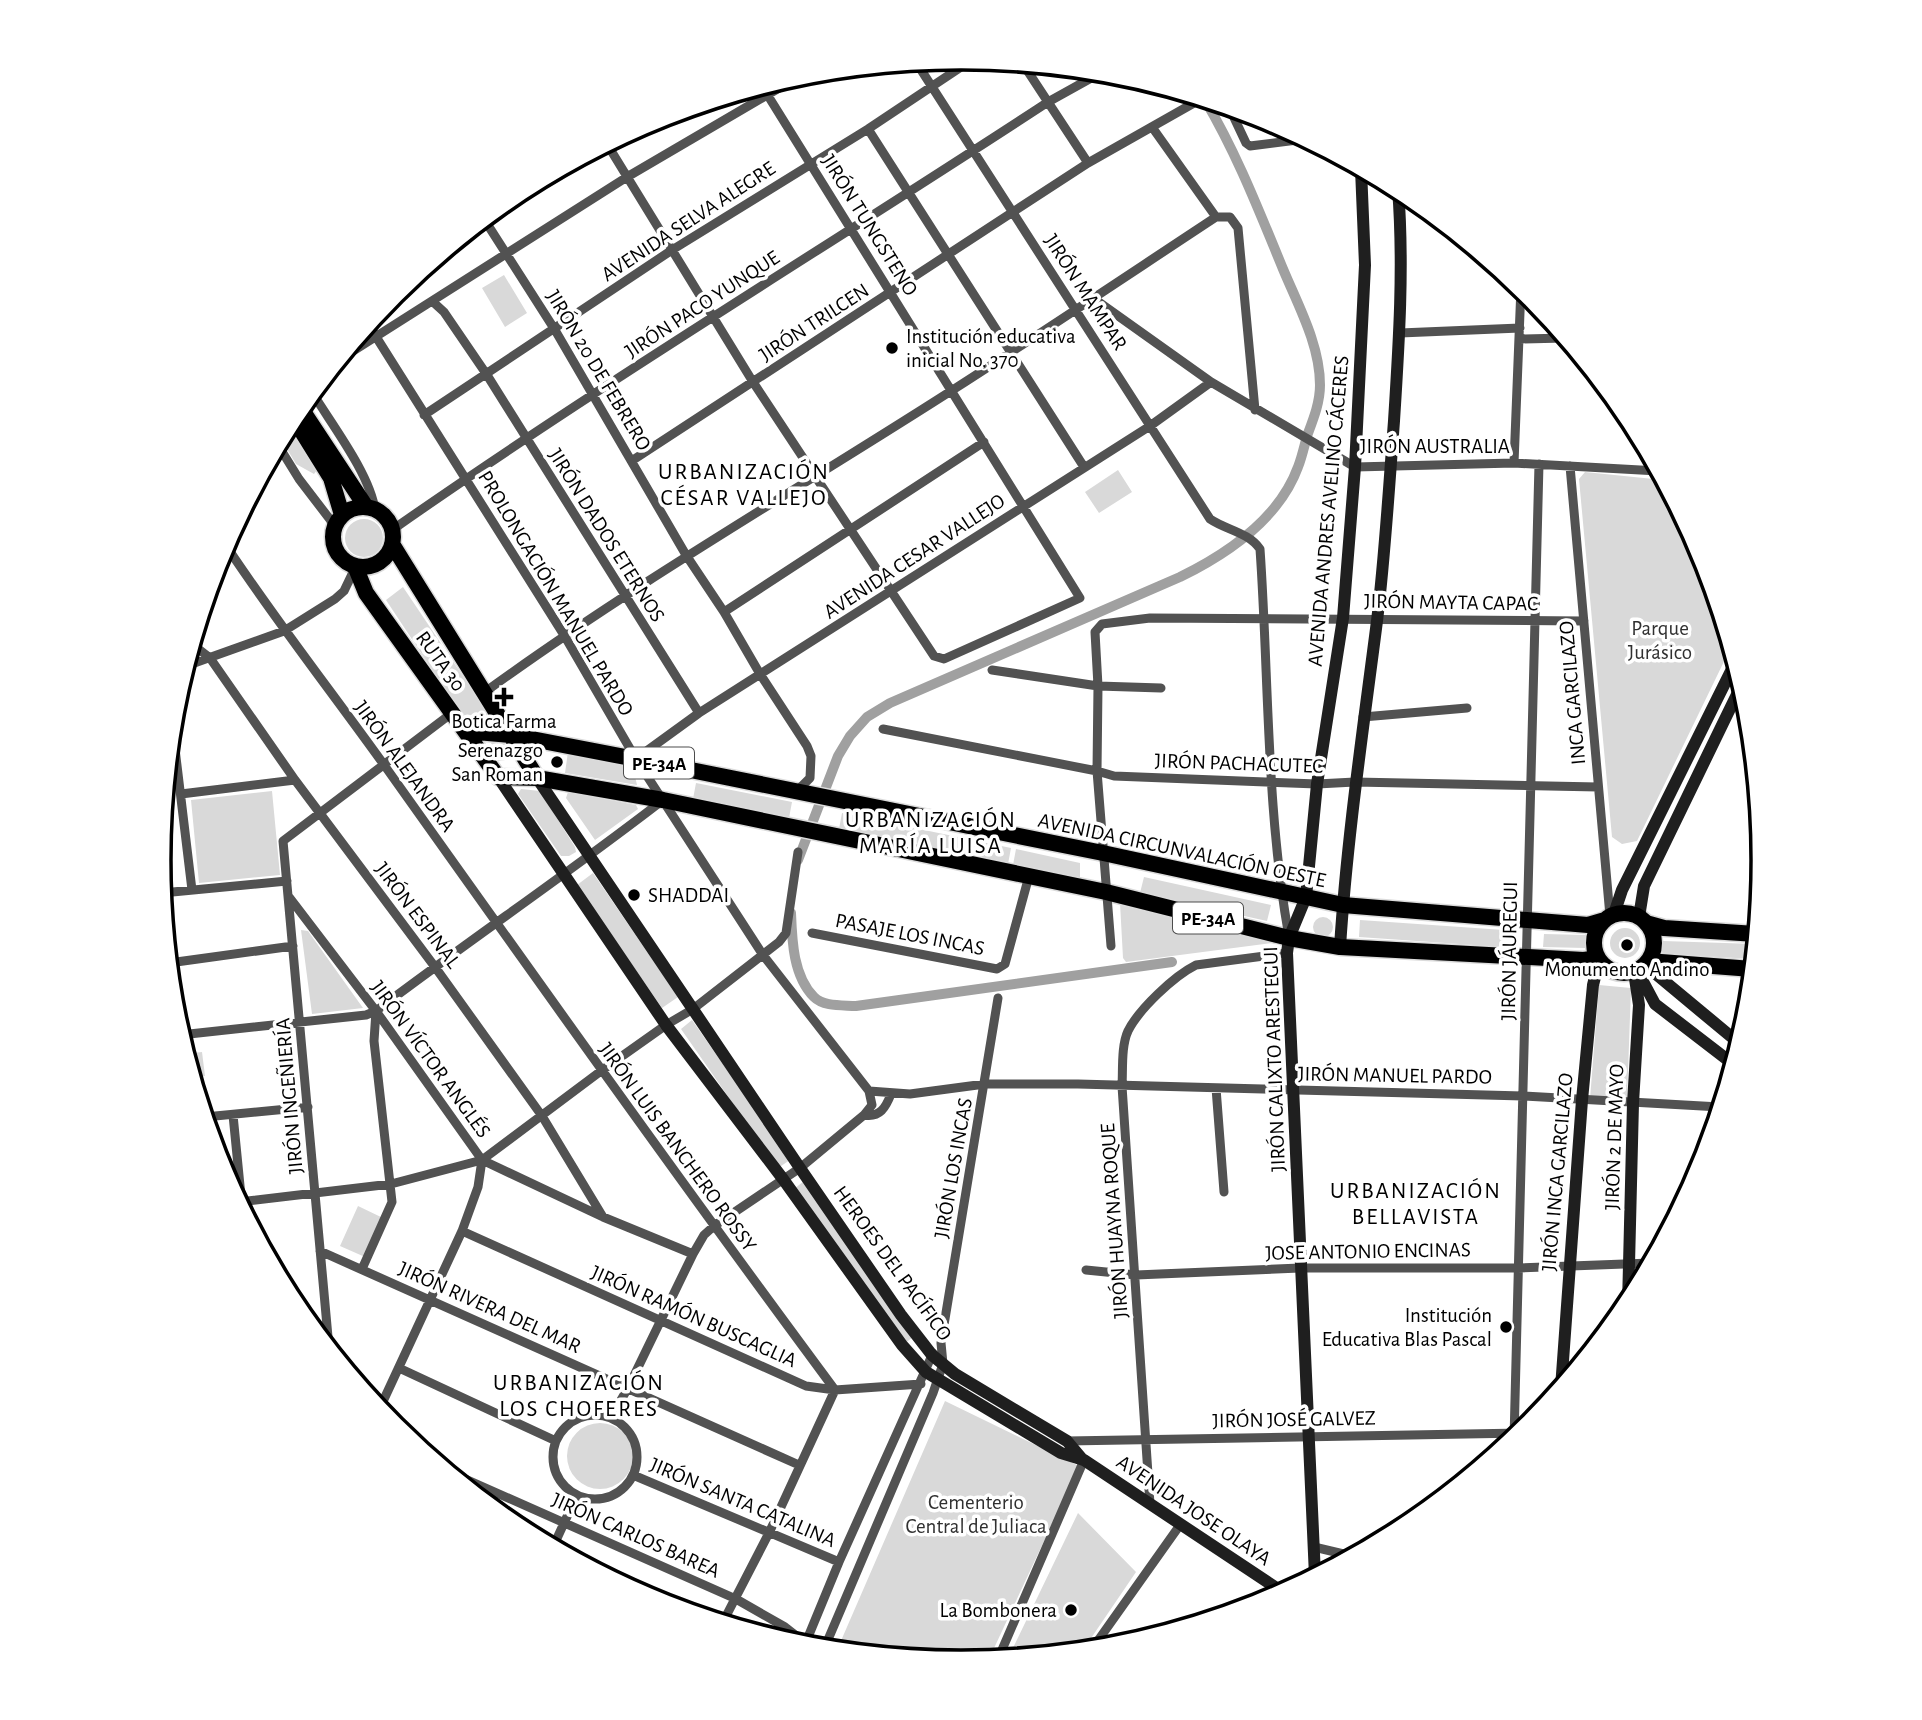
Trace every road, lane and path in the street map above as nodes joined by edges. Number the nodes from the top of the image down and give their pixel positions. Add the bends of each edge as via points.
1 (955, 70) edge
2 (922, 71) edge
3 (1029, 74) edge
4 (1087, 81) edge
5 (932, 86) junction
6 (768, 95) joint
7 (1048, 102) junction
8 (1191, 105) edge
9 (1235, 119) edge
10 (1153, 127) junction
11 (868, 129) junction
12 (1288, 141) edge
13 (975, 150) junction
14 (611, 151) edge
15 (1088, 163) junction
16 (811, 164) junction
17 (627, 177) junction
18 (1361, 179) edge
19 (908, 192) junction
20 (1399, 202) edge
21 (1013, 213) junction
22 (1216, 217) junction
23 (489, 227) edge
24 (851, 227) junction
25 (672, 250) junction
26 (507, 254) junction
27 (949, 255) junction
28 (891, 292) junction
29 (1093, 298) junction
30 (432, 301) junction
31 (1521, 302) edge
32 (1076, 308) junction
33 (713, 316) junction
34 (1520, 328) junction
35 (555, 330) junction
36 (373, 332) edge
37 (1400, 333) junction
38 (376, 336) junction
39 (1554, 338) edge
40 (1520, 339) junction
41 (362, 345) edge
42 (1010, 351) junction
43 (487, 375) junction
44 (753, 382) junction
45 (1210, 382) junction
46 (952, 390) junction
47 (593, 396) junction
48 (318, 402) edge
49 (1255, 410) junction
50 (424, 415) junction
51 (307, 417) edge
52 (1150, 426) junction
53 (300, 428) edge
54 (526, 439) junction
55 (984, 442) junction
56 (284, 454) edge
57 (632, 460) junction
58 (1514, 463) junction
59 (1539, 464) junction
60 (1570, 466) junction
61 (1084, 467) junction
62 (1356, 467) junction
63 (1390, 467) junction
64 (1648, 470) edge
65 (815, 475) junction
66 (466, 478) junction
67 (1024, 507) junction
68 (371, 508) junction
69 (339, 520) junction
70 (850, 528) junction
71 (392, 537) junction
72 (1256, 543) joint
73 (232, 555) edge
74 (686, 555) junction
75 (355, 566) junction
76 (892, 592) junction
77 (623, 595) junction
78 (724, 612) junction
79 (1265, 617) junction
80 (1343, 618) junction
81 (1377, 619) junction
82 (1535, 621) junction
83 (1584, 621) junction
84 (284, 631) junction
85 (564, 635) junction
86 (200, 650) edge
87 (210, 658) junction
88 (196, 663) edge
89 (992, 670) dead end
90 (760, 674) junction
91 (1729, 676) edge
92 (1098, 686) junction
93 (1161, 688) dead end
94 (485, 692) junction
95 (1734, 700) edge
96 (1467, 708) dead end
97 (452, 713) junction
98 (699, 713) junction
99 (1363, 718) junction
100 (883, 729) dead end
101 (465, 731) junction
102 (511, 735) junction
103 (636, 759) junction
104 (177, 765) edge
105 (384, 765) junction
106 (1097, 771) junction
107 (498, 777) junction
108 (537, 778) junction
109 (295, 780) junction
110 (1272, 782) junction
111 (1355, 782) junction
112 (1317, 784) junction
113 (1531, 787) junction
114 (1598, 787) junction
115 (801, 793) junction
116 (181, 794) junction
117 (663, 800) junction
118 (320, 813) junction
119 (798, 852) dead end
120 (1102, 853) junction
121 (589, 857) junction
122 (565, 874) junction
123 (1029, 876) junction
124 (286, 881) junction
125 (192, 890) junction
126 (172, 892) edge
127 (1106, 892) junction
128 (1281, 893) junction
129 (288, 896) junction
130 (1306, 897) junction
131 (1343, 905) junction
132 (1609, 917) junction
133 (1527, 919) junction
134 (1642, 920) junction
135 (495, 923) junction
136 (812, 933) dead end
137 (1747, 933) edge
138 (293, 946) junction
139 (1111, 946) dead end
140 (1288, 946) junction
141 (1340, 947) junction
142 (763, 955) junction
143 (1526, 956) junction
144 (1598, 960) junction
145 (178, 962) edge
146 (435, 967) junction
147 (1641, 967) junction
148 (1743, 970) edge
149 (998, 998) dead end
150 (693, 1009) junction
151 (376, 1011) junction
152 (300, 1022) junction
153 (666, 1025) junction
154 (191, 1034) edge
155 (1731, 1037) edge
156 (1725, 1058) edge
157 (601, 1071) junction
158 (985, 1084) junction
159 (1122, 1086) junction
160 (1216, 1088) junction
161 (1293, 1090) junction
162 (869, 1091) junction
163 (891, 1094) junction
164 (1523, 1096) junction
165 (1582, 1100) junction
166 (1633, 1103) junction
167 (308, 1107) junction
168 (1711, 1107) edge
169 (233, 1115) junction
170 (864, 1115) junction
171 (214, 1116) edge
172 (542, 1116) junction
173 (482, 1160) junction
174 (800, 1168) junction
175 (239, 1179) edge
176 (783, 1179) junction
177 (391, 1184) junction
178 (1223, 1192) dead end
179 (316, 1193) junction
180 (249, 1203) edge
181 (603, 1217) junction
182 (714, 1226) junction
183 (462, 1231) junction
184 (320, 1251) junction
185 (693, 1254) junction
186 (1630, 1264) junction
187 (1640, 1264) edge
188 (1569, 1266) junction
189 (1300, 1268) junction
190 (1518, 1268) junction
191 (362, 1269) junction
192 (1086, 1269) dead end
193 (1136, 1275) junction
194 (1630, 1280) edge
195 (431, 1300) junction
196 (661, 1321) junction
197 (326, 1330) edge
198 (941, 1343) junction
199 (932, 1355) junction
200 (943, 1364) junction
201 (399, 1368) junction
202 (1561, 1374) edge
203 (923, 1378) junction
204 (939, 1381) junction
205 (628, 1388) junction
206 (835, 1390) junction
207 (384, 1399) edge
208 (611, 1417) junction
209 (1516, 1423) edge
210 (1503, 1435) edge
211 (1308, 1436) junction
212 (1148, 1439) junction
213 (556, 1441) junction
214 (1067, 1441) junction
215 (1084, 1460) junction
216 (799, 1465) junction
217 (633, 1475) junction
218 (476, 1484) edge
219 (578, 1495) junction
220 (1150, 1504) junction
221 (564, 1523) junction
222 (1180, 1525) junction
223 (769, 1533) junction
224 (557, 1538) edge
225 (1314, 1547) junction
226 (1339, 1553) edge
227 (839, 1562) junction
228 (1315, 1566) edge
229 (1273, 1586) edge
230 (736, 1599) junction
231 (727, 1614) edge
232 (785, 1627) junction
233 (782, 1629) edge
234 (790, 1631) edge
235 (812, 1636) edge
236 (1100, 1637) edge
237 (829, 1638) edge
238 (1003, 1648) edge

1 - 5 street, AVENIDA SELVA ALEGRE
2 - 5 street, JIRÓN MAMPAR
3 - 7 street
4 - 7 street, JIRÓN PACO YUNQUE
5 - 11 street, AVENIDA SELVA ALEGRE
5 - 13 street, JIRÓN MAMPAR
6 - 16 street, JIRÓN TUNGSTENO
6 - 17 street
7 - 13 street, JIRÓN PACO YUNQUE
7 - 15 street
8 - 10 street, JIRÓN TRILCEN
9 - 12 street via 1250,146
10 - 15 street, JIRÓN TRILCEN
10 - 22 street
11 - 16 street, AVENIDA SELVA ALEGRE
11 - 19 street
13 - 19 street, JIRÓN PACO YUNQUE
13 - 21 street, JIRÓN MAMPAR
14 - 17 street
15 - 21 street, JIRÓN TRILCEN
16 - 24 street, JIRÓN TUNGSTENO
16 - 25 street, AVENIDA SELVA ALEGRE
17 - 25 street
17 - 26 street
18 - 62 street, AVENIDA ANDRES AVELINO CÁCERES via 1365,265
19 - 24 street, JIRÓN PACO YUNQUE
19 - 27 street
20 - 37 street
21 - 27 street, JIRÓN TRILCEN
21 - 32 street, JIRÓN MAMPAR
22 - 29 street
22 - 49 street via 1230,216 1237,228
23 - 26 street, JIRÓN 20 DE FEBRERO
24 - 28 street, JIRÓN TUNGSTENO
24 - 33 street, JIRÓN PACO YUNQUE
25 - 33 street
25 - 35 street, AVENIDA SELVA ALEGRE
26 - 30 street
26 - 35 street, JIRÓN 20 DE FEBRERO
27 - 28 street, JIRÓN TRILCEN
27 - 42 street
28 - 44 street, JIRÓN TRILCEN
28 - 46 street, JIRÓN TUNGSTENO
29 - 32 street
29 - 45 street, JIRÓN AUSTRALIA
30 - 38 street
30 - 43 street, JIRÓN DADOS ETERNOS
31 - 34 street
32 - 42 street
32 - 52 street, JIRÓN MAMPAR
33 - 44 street
33 - 47 street, JIRÓN PACO YUNQUE
34 - 37 street
34 - 40 street
35 - 43 street, AVENIDA SELVA ALEGRE
35 - 47 street, JIRÓN 20 DE FEBRERO
36 - 38 street, PROLONGACIÓN MANUEL PARDO
37 - 63 street
38 - 41 street
38 - 50 street, PROLONGACIÓN MANUEL PARDO
39 - 40 street
40 - 58 street
42 - 46 street
42 - 61 street
43 - 50 street, AVENIDA SELVA ALEGRE
43 - 54 street, JIRÓN DADOS ETERNOS
44 - 57 street, JIRÓN TRILCEN
44 - 65 street
45 - 49 street, JIRÓN AUSTRALIA
45 - 52 street, AVENIDA CESAR VALLEJO
46 - 55 street, JIRÓN TUNGSTENO
46 - 65 street
47 - 54 street, JIRÓN PACO YUNQUE
47 - 57 street, JIRÓN 20 DE FEBRERO
48 - 68 street via 361,472 373,496
49 - 62 street, JIRÓN AUSTRALIA
50 - 66 street, PROLONGACIÓN MANUEL PARDO
51 - 68 highway
52 - 61 street, AVENIDA CESAR VALLEJO
52 - 72 street, JIRÓN MAMPAR via 1210,519
53 - 69 highway via 331,478
54 - 66 street, JIRÓN PACO YUNQUE
54 - 77 street, JIRÓN DADOS ETERNOS
55 - 67 street, JIRÓN TUNGSTENO
55 - 70 street
56 - 69 street via 299,480
57 - 74 street, JIRÓN 20 DE FEBRERO
58 - 59 street, JIRÓN AUSTRALIA
58 - 63 street, JIRÓN AUSTRALIA
59 - 60 street, JIRÓN AUSTRALIA
59 - 82 street, JIRÓN JÁUREGUI
60 - 64 street, JIRÓN AUSTRALIA
60 - 83 street, INCA GARCILAZO
61 - 67 street, AVENIDA CESAR VALLEJO
62 - 63 street, JIRÓN AUSTRALIA
62 - 80 street, AVENIDA ANDRES AVELINO CÁCERES
63 - 81 street
65 - 70 street
65 - 74 street
66 - 71 street, JIRÓN PACO YUNQUE
66 - 85 street, PROLONGACIÓN MANUEL PARDO
67 - 76 street, AVENIDA CESAR VALLEJO
67 - 76 street, JIRÓN TUNGSTENO via 1080,598 944,659 934,656
68 - 69 highway via 353,508
68 - 71 highway via 386,518
69 - 75 highway via 334,547
70 - 76 street
70 - 78 street
71 - 75 highway via 380,562
71 - 94 highway, RUTA 30
72 - 79 street, JIRÓN CALIXTO ARESTEGUI
73 - 84 street
74 - 77 street
74 - 78 street, JIRÓN 20 DE FEBRERO
75 - 84 street via 344,591
75 - 97 highway, RUTA 30 via 366,593
76 - 90 street, AVENIDA CESAR VALLEJO
77 - 85 street
77 - 98 street, JIRÓN DADOS ETERNOS
78 - 90 street, JIRÓN 20 DE FEBRERO
79 - 80 street, JIRÓN MAYTA CAPAC
79 - 92 street, JIRÓN MAYTA CAPAC via 1150,618 1102,624 1095,632
79 - 110 street, JIRÓN CALIXTO ARESTEGUI
80 - 81 street, JIRÓN MAYTA CAPAC
80 - 112 street, AVENIDA ANDRES AVELINO CÁCERES
81 - 82 street, JIRÓN MAYTA CAPAC
81 - 99 street
82 - 83 street, JIRÓN MAYTA CAPAC
82 - 113 street, JIRÓN JÁUREGUI
83 - 114 street, INCA GARCILAZO
84 - 87 street
84 - 105 street, JIRÓN ALEJANDRA
85 - 94 street
85 - 103 street, PROLONGACIÓN MANUEL PARDO
86 - 87 street, JIRÓN ESPINAL
87 - 88 street
87 - 109 street, JIRÓN ESPINAL
89 - 92 street
90 - 98 street, AVENIDA CESAR VALLEJO
90 - 115 street, JIRÓN 20 DE FEBRERO via 811,756 810,778
91 - 132 street
92 - 93 street
92 - 106 street
94 - 102 highway, RUTA 30
95 - 134 street via 1644,886
96 - 99 street
97 - 101 highway, RUTA 30
97 - 105 street
98 - 103 street, AVENIDA CESAR VALLEJO
99 - 111 street
100 - 106 street, JIRÓN PACHACUTEC
101 - 102 highway, AVENIDA CIRCUNVALACIÓN OESTE / PE-34A
101 - 107 highway, RUTA 30
102 - 103 highway, AVENIDA CIRCUNVALACIÓN OESTE / PE-34A
102 - 108 highway, HEROES DEL PACÍFICO
103 - 115 highway, AVENIDA CIRCUNVALACIÓN OESTE / PE-34A
103 - 117 street, PROLONGACIÓN MANUEL PARDO
104 - 116 street
105 - 118 street
105 - 135 street, JIRÓN ALEJANDRA
106 - 110 street, JIRÓN PACHACUTEC via 1114,776
106 - 120 street
107 - 108 highway, PE-34A
107 - 122 street, HEROES DEL PACÍFICO
108 - 117 highway, PE-34A
108 - 121 street, HEROES DEL PACÍFICO
109 - 116 street
109 - 118 street, JIRÓN ESPINAL
110 - 112 street, JIRÓN PACHACUTEC
110 - 128 street, JIRÓN CALIXTO ARESTEGUI
111 - 112 street, JIRÓN PACHACUTEC
111 - 113 street, JIRÓN PACHACUTEC
111 - 131 street
112 - 130 street, AVENIDA ANDRES AVELINO CÁCERES
113 - 114 street, JIRÓN PACHACUTEC
113 - 133 street, JIRÓN JÁUREGUI
114 - 132 street, INCA GARCILAZO
115 - 120 highway, AVENIDA CIRCUNVALACIÓN OESTE / PE-34A
116 - 125 street
117 - 121 street
117 - 123 highway, PE-34A
117 - 142 street, PROLONGACIÓN MANUEL PARDO
118 - 124 street, JIRÓN INGEÑIERÍA via 283,841
118 - 146 street, JIRÓN ESPINAL
119 - 142 street via 786,933
120 - 127 street
120 - 128 highway, AVENIDA CIRCUNVALACIÓN OESTE / PE-34A
121 - 122 street
121 - 150 street, HEROES DEL PACÍFICO
122 - 135 street
122 - 153 street, HEROES DEL PACÍFICO
123 - 127 highway, PE-34A
123 - 136 street, PASAJE LOS INCAS via 1005,964 997,969
124 - 125 street
124 - 129 street, JIRÓN INGEÑIERÍA
125 - 126 street
127 - 139 street
127 - 140 highway, PE-34A
128 - 130 highway, AVENIDA CIRCUNVALACIÓN OESTE / PE-34A
128 - 140 street, JIRÓN CALIXTO ARESTEGUI
129 - 138 street, JIRÓN INGEÑIERÍA
129 - 151 street, JIRÓN VÍCTOR ANGLÉS
130 - 131 highway, AVENIDA CIRCUNVALACIÓN OESTE / PE-34A
130 - 140 street, AVENIDA ANDRES AVELINO CÁCERES
131 - 133 highway, AVENIDA CIRCUNVALACIÓN OESTE / PE-34A
131 - 141 street
132 - 133 highway, AVENIDA CIRCUNVALACIÓN OESTE / PE-34A via 1588,925
132 - 134 highway via 1624,913
132 - 144 highway via 1594,936
133 - 143 street, JIRÓN JÁUREGUI
134 - 137 highway via 1664,928
134 - 147 highway via 1654,942
135 - 146 street
135 - 157 street, JIRÓN LUIS BANCHERO ROSSY
138 - 145 street
138 - 152 street, JIRÓN INGEÑIERÍA
140 - 141 highway, PE-34A
140 - 159 street, JIRÓN HUAYNA ROQUE via 1187,970 1153,1000 1128,1032
140 - 161 street, JIRÓN CALIXTO ARESTEGUI
141 - 143 highway, PE-34A
142 - 150 street
142 - 162 street, PROLONGACIÓN MANUEL PARDO
143 - 144 highway, PE-34A
143 - 164 street, JIRÓN JÁUREGUI
144 - 147 highway via 1615,972
144 - 165 street, JIRÓN INCA GARCILAZO
146 - 151 street
146 - 172 street, JIRÓN ESPINAL
147 - 148 highway
147 - 155 street
147 - 156 street via 1655,1004
147 - 166 street, JIRÓN 2 DE MAYO
149 - 158 street, JIRÓN LOS INCAS
150 - 153 street
150 - 174 street, HEROES DEL PACÍFICO
151 - 152 street
151 - 173 street, JIRÓN VÍCTOR ANGLÉS
151 - 177 street via 374,1041
152 - 154 street
152 - 167 street, JIRÓN INGEÑIERÍA
153 - 157 street
153 - 176 street, HEROES DEL PACÍFICO
157 - 172 street
157 - 182 street, JIRÓN LUIS BANCHERO ROSSY
158 - 159 street, JIRÓN MANUEL PARDO
158 - 163 street
158 - 198 street, JIRÓN LOS INCAS
159 - 160 street, JIRÓN MANUEL PARDO
159 - 193 street, JIRÓN HUAYNA ROQUE
160 - 161 street, JIRÓN MANUEL PARDO
160 - 178 street
161 - 164 street, JIRÓN MANUEL PARDO
161 - 189 street, JIRÓN CALIXTO ARESTEGUI
162 - 163 street
162 - 170 street via 872,1105
163 - 170 street via 880,1113
164 - 165 street, JIRÓN MANUEL PARDO
164 - 190 street, JIRÓN JÁUREGUI
165 - 166 street, JIRÓN MANUEL PARDO
165 - 188 street, JIRÓN INCA GARCILAZO
166 - 168 street, JIRÓN MANUEL PARDO
166 - 186 street, JIRÓN 2 DE MAYO
167 - 169 street
167 - 179 street, JIRÓN INGEÑIERÍA
169 - 171 street
169 - 175 street
170 - 174 street
172 - 173 street
172 - 181 street, JIRÓN ESPINAL
173 - 177 street
173 - 181 street, JIRÓN VÍCTOR ANGLÉS
173 - 183 street
174 - 176 street
174 - 199 street, HEROES DEL PACÍFICO
176 - 182 street
176 - 203 street, HEROES DEL PACÍFICO
177 - 179 street
177 - 191 street via 390,1208
179 - 180 street
179 - 184 street, JIRÓN INGEÑIERÍA
181 - 185 street, JIRÓN VÍCTOR ANGLÉS
182 - 185 street
182 - 206 street, JIRÓN LUIS BANCHERO ROSSY
183 - 195 street
183 - 196 street, JIRÓN RAMÓN BUSCAGLIA
184 - 191 street, JIRÓN RIVERA DEL MAR
184 - 197 street, JIRÓN INGEÑIERÍA
185 - 196 street
186 - 187 street, JOSE ANTONIO ENCINAS
186 - 188 street, JOSE ANTONIO ENCINAS
186 - 194 street, JIRÓN 2 DE MAYO
188 - 190 street, JOSE ANTONIO ENCINAS
188 - 202 street, JIRÓN INCA GARCILAZO
189 - 190 street, JOSE ANTONIO ENCINAS
189 - 193 street, JOSE ANTONIO ENCINAS
189 - 211 street, JIRÓN CALIXTO ARESTEGUI
190 - 209 street, JIRÓN JÁUREGUI
191 - 195 street, JIRÓN RIVERA DEL MAR
192 - 193 street, JOSE ANTONIO ENCINAS
193 - 212 street, JIRÓN HUAYNA ROQUE
195 - 201 street
195 - 205 street, JIRÓN RIVERA DEL MAR
196 - 205 street
196 - 206 street, JIRÓN RAMÓN BUSCAGLIA via 806,1386
198 - 199 street
198 - 200 street
199 - 200 street, HEROES DEL PACÍFICO
199 - 203 street
200 - 204 street
200 - 214 street, HEROES DEL PACÍFICO
201 - 207 street
201 - 213 street
203 - 204 street, HEROES DEL PACÍFICO
203 - 206 street, JIRÓN RAMÓN BUSCAGLIA
203 - 227 street
204 - 215 street, HEROES DEL PACÍFICO via 1060,1453
204 - 237 street
205 - 208 street
205 - 216 street, JIRÓN RIVERA DEL MAR
206 - 216 street
208 - 213 street via 579,1418 565,1427
208 - 217 street via 632,1435 637,1462
210 - 211 street, JIRÓN JOSÉ GALVEZ
211 - 212 street, JIRÓN JOSÉ GALVEZ
211 - 225 street, JIRÓN CALIXTO ARESTEGUI
212 - 214 street, JIRÓN JOSÉ GALVEZ
212 - 220 street, JIRÓN HUAYNA ROQUE
213 - 219 street via 556,1472
214 - 215 street, HEROES DEL PACÍFICO
215 - 220 street, AVENIDA JOSE OLAYA
215 - 238 street
216 - 223 street
217 - 219 street via 610,1497
217 - 223 street, JIRÓN SANTA CATALINA
218 - 221 street, JIRÓN CARLOS BAREA
219 - 221 street
220 - 222 street, AVENIDA JOSE OLAYA
221 - 224 street
221 - 230 street, JIRÓN CARLOS BAREA
222 - 229 street, AVENIDA JOSE OLAYA
222 - 236 street
223 - 227 street, JIRÓN SANTA CATALINA
223 - 230 street
225 - 226 street
225 - 228 street, JIRÓN CALIXTO ARESTEGUI
227 - 235 street
230 - 231 street
230 - 232 street, JIRÓN CARLOS BAREA
232 - 233 street
232 - 234 street, JIRÓN CARLOS BAREA

